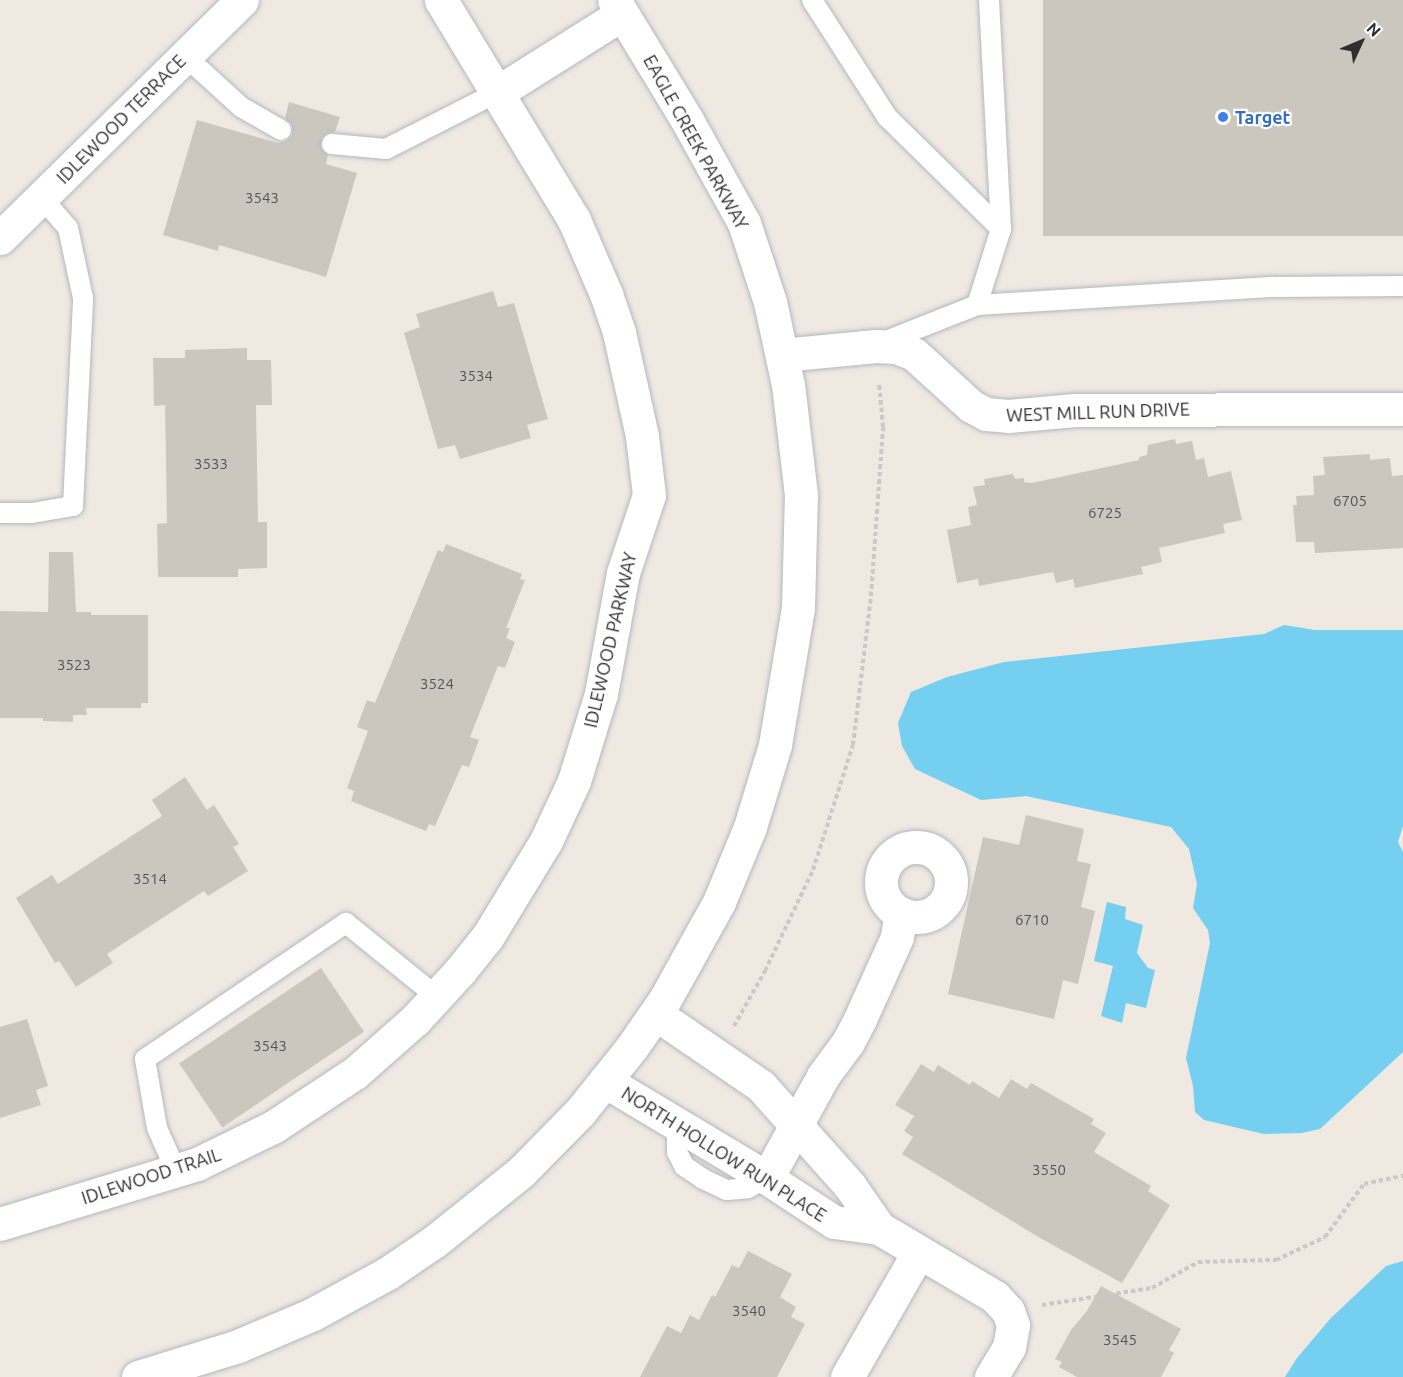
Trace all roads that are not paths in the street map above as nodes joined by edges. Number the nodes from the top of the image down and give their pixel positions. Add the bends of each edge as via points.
1 (242, 0) edge
2 (441, 0) edge
3 (812, 0) edge
4 (989, 0) edge
5 (618, 7) edge
6 (185, 56) junction
7 (498, 92) junction
8 (281, 130) dead end
9 (332, 144) dead end
10 (42, 198) junction
11 (1001, 229) junction
12 (0, 238) edge
13 (1403, 286) edge
14 (977, 305) junction
15 (876, 346) junction
16 (782, 355) junction
17 (1403, 409) edge
18 (0, 513) edge
19 (901, 914) dead end
20 (437, 997) junction
21 (656, 1014) junction
22 (355, 1073) joint
23 (605, 1081) junction
24 (796, 1126) junction
25 (176, 1171) junction
26 (767, 1178) junction
27 (0, 1224) edge
28 (879, 1228) junction
29 (918, 1253) junction
30 (138, 1377) edge
31 (847, 1377) edge
32 (992, 1377) edge

1 - 6 street, IDLEWOOD TERRACE
2 - 7 street
3 - 11 lane via 886,117
4 - 11 lane
5 - 7 street
5 - 16 street, EAGLE CREEK PARKWAY via 744,223 770,302
6 - 8 lane via 241,107
6 - 10 street, IDLEWOOD TERRACE
7 - 9 lane via 386,149
7 - 20 street, IDLEWOOD PARKWAY via 574,220 606,294 628,361 649,495 623,573 602,694 574,781 524,882 488,936
10 - 12 street, IDLEWOOD TERRACE
10 - 18 lane via 68,228 83,298 73,506 32,513
11 - 14 lane
13 - 14 lane via 1274,287
14 - 15 lane
15 - 16 street, WEST MILL RUN DRIVE
15 - 17 street, WEST MILL RUN DRIVE via 896,347 914,354 962,400 986,414
16 - 21 street, EAGLE CREEK PARKWAY via 798,468 801,524 798,608 781,718 736,862 706,929
19 - 24 street via 897,937 860,1019
20 - 22 street, IDLEWOOD PARKWAY
20 - 25 lane via 346,923 145,1059 157,1128
21 - 23 street, EAGLE CREEK PARKWAY
21 - 24 street, NORTH HOLLOW RUN PLACE via 761,1086
22 - 25 street, IDLEWOOD TRAIL via 273,1127
23 - 26 street, NORTH HOLLOW RUN PLACE
23 - 30 street, EAGLE CREEK PARKWAY via 521,1172 458,1225 388,1273 262,1337
24 - 26 street
24 - 28 street, NORTH HOLLOW RUN PLACE via 850,1186
25 - 27 street, IDLEWOOD TRAIL
26 - 28 street, NORTH HOLLOW RUN PLACE via 834,1222
28 - 29 street, NORTH HOLLOW RUN PLACE
29 - 31 street
29 - 32 street, NORTH HOLLOW RUN PLACE via 995,1297 1008,1311 1013,1325 1009,1347

